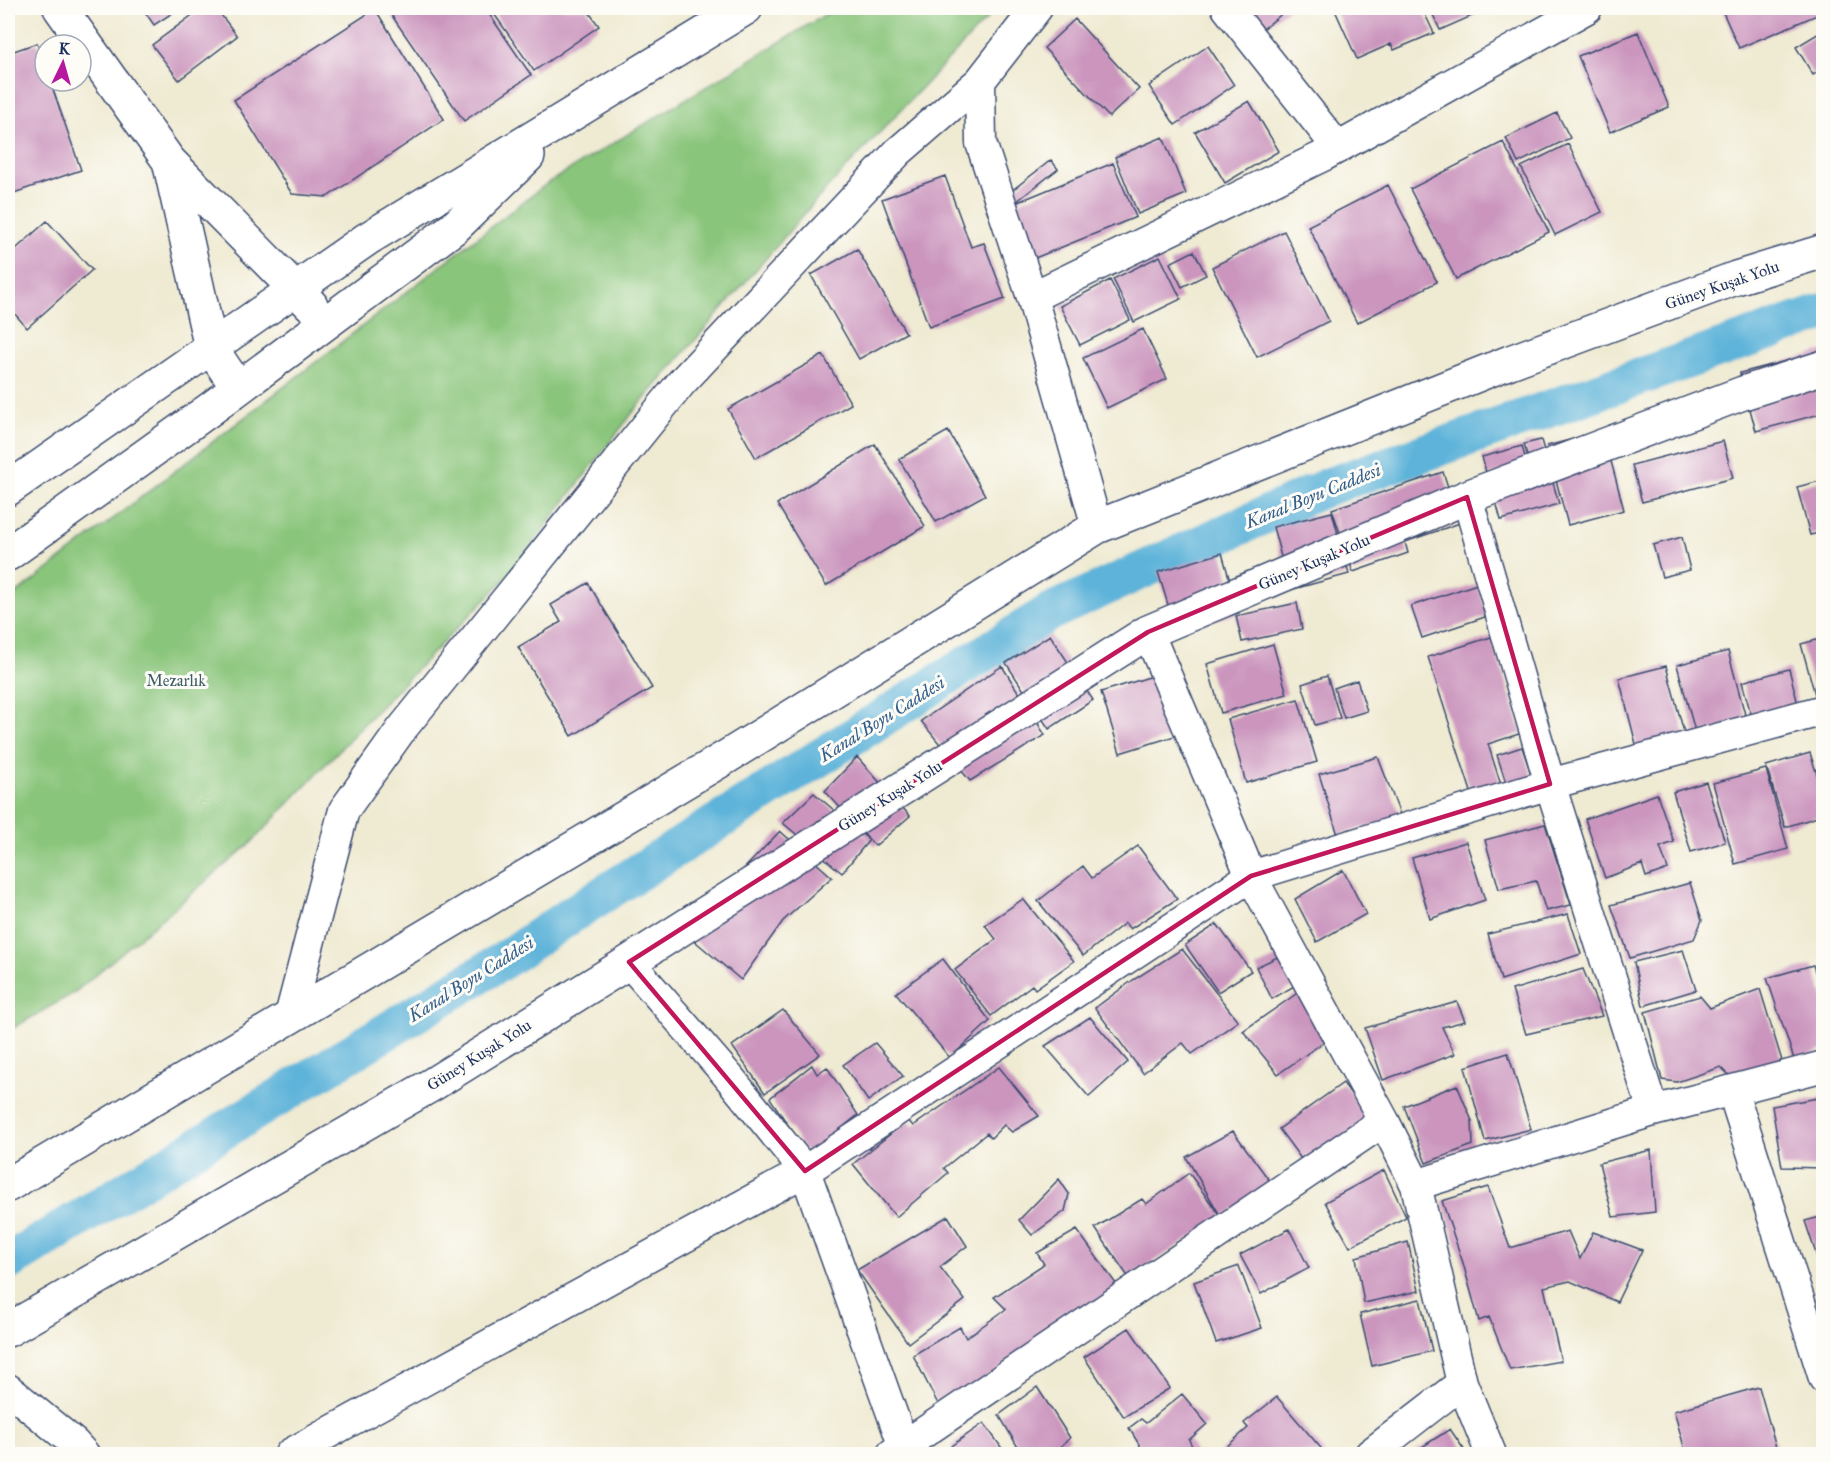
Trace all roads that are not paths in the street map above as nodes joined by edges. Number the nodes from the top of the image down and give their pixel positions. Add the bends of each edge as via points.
1 (60, 8) edge
2 (746, 8) edge
3 (1037, 8) edge
4 (1227, 8) edge
5 (1587, 8) edge
6 (980, 81) junction
7 (570, 115) junction
8 (1338, 148) junction
9 (169, 161) junction
10 (1824, 251) edge
11 (295, 289) junction
12 (1032, 297) junction
13 (327, 321) junction
14 (211, 348) junction
15 (1824, 367) edge
16 (238, 388) junction
17 (8, 489) edge
18 (1467, 497) junction
19 (1096, 527) junction
20 (8, 554) edge
21 (1148, 632) junction
22 (1824, 710) edge
23 (1550, 784) junction
24 (1251, 876) junction
25 (629, 962) junction
26 (290, 1016) junction
27 (1824, 1066) edge
28 (1733, 1092) junction
29 (1653, 1111) junction
30 (1384, 1121) junction
31 (805, 1171) junction
32 (8, 1185) edge
33 (1416, 1185) junction
34 (8, 1330) edge
35 (1824, 1378) edge
36 (1462, 1383) junction
37 (8, 1389) edge
38 (900, 1452) edge
39 (84, 1455) edge
40 (290, 1455) edge
41 (1370, 1455) edge
42 (1491, 1455) edge

1 - 9 main road
2 - 7 main road
3 - 6 street
4 - 8 street
5 - 8 street
6 - 12 street via 981,143
6 - 26 street via 898,152 681,383 401,730 344,810
7 - 11 main road via 367,239
7 - 13 main road via 455,227
8 - 12 street
9 - 11 main road
9 - 14 main road
10 - 19 main road, Güney Kuşak Yolu via 1736,278 1510,362
11 - 13 main road
11 - 14 main road
12 - 19 street
13 - 16 main road
14 - 16 main road
14 - 17 main road
15 - 18 main road, Güney Kuşak Yolu via 1743,393
16 - 20 main road
18 - 21 main road, Güney Kuşak Yolu
18 - 23 street
19 - 26 main road, Güney Kuşak Yolu via 728,756
21 - 24 street
21 - 25 main road, Güney Kuşak Yolu
22 - 23 street
23 - 24 street
23 - 29 street
24 - 30 street
24 - 31 street
25 - 31 street
25 - 34 main road, Güney Kuşak Yolu via 433,1084
26 - 32 main road, Güney Kuşak Yolu
27 - 28 street
28 - 29 street
28 - 35 street
29 - 33 street
30 - 33 street
30 - 38 street
31 - 38 street
31 - 40 street
33 - 36 street
36 - 41 street
36 - 42 street
37 - 39 street

